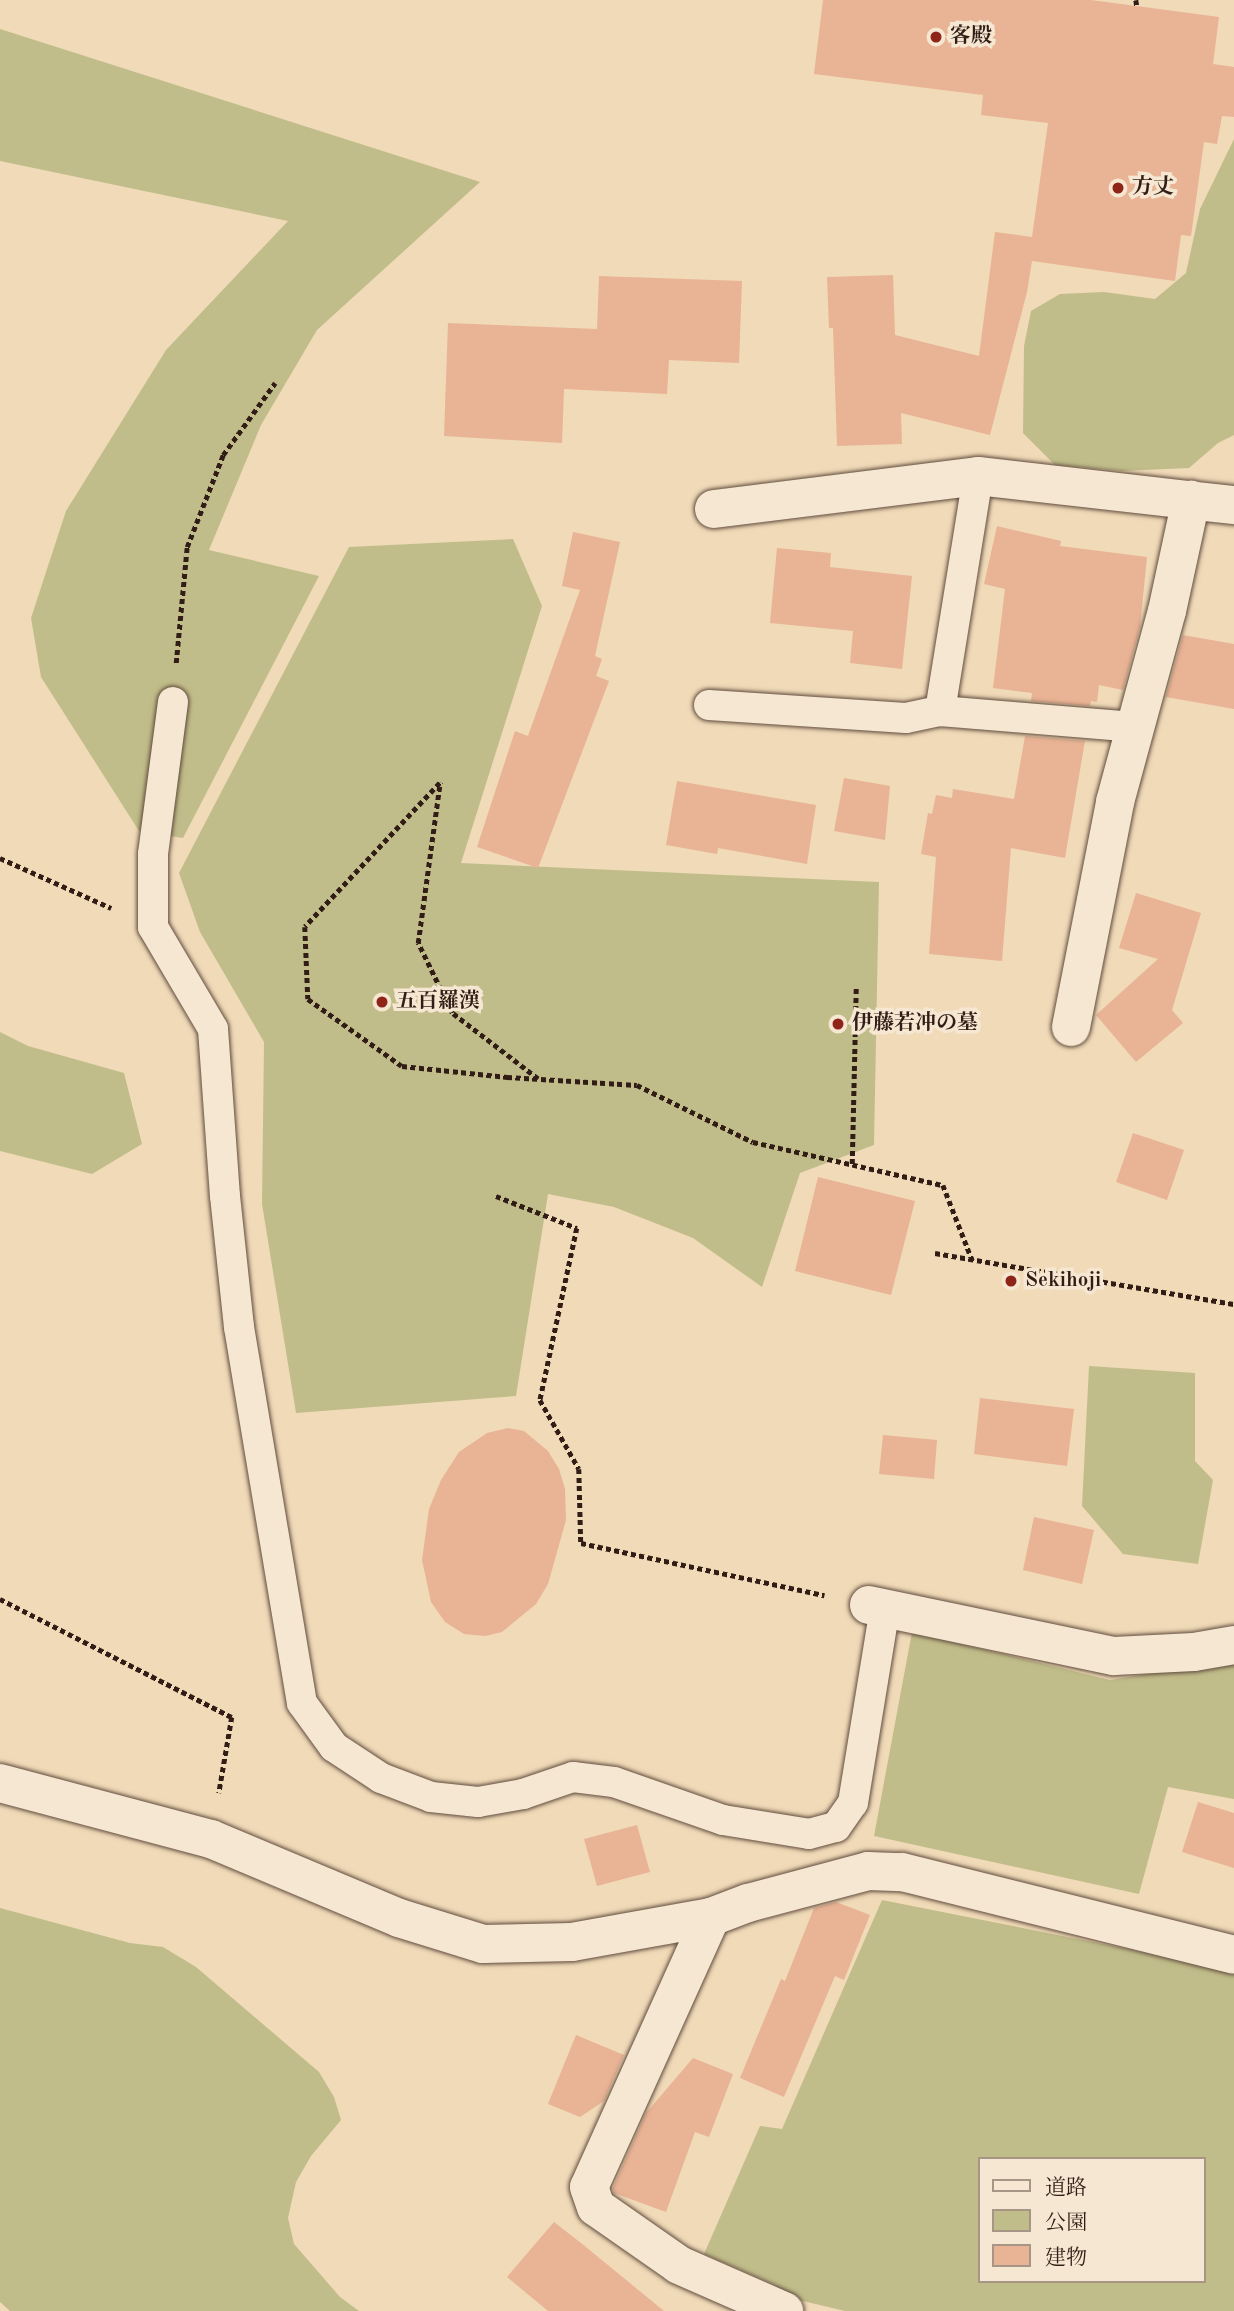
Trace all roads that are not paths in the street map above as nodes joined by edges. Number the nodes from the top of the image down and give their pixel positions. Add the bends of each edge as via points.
1 (978, 476) junction
2 (1191, 500) junction
3 (1234, 505) edge
4 (715, 509) dead end
5 (173, 702) road end
6 (709, 705) dead end
7 (940, 712) junction
8 (1133, 727) junction
9 (1071, 1027) dead end
10 (877, 1606) joint
11 (1234, 1645) edge
12 (0, 1783) edge
13 (711, 1917) junction
14 (1234, 1955) edge
15 (784, 2311) edge

1 - 2 street
1 - 4 street
1 - 7 lane
2 - 3 street
2 - 8 street via 1167,611
5 - 10 lane via 153,854 153,927 212,1029 239,1327 302,1703 334,1747 381,1778 432,1797 478,1802 523,1794 573,1777 614,1782 723,1820 808,1834 836,1827 853,1803
6 - 7 lane via 906,718
7 - 8 lane
8 - 9 street
10 - 11 street via 1114,1656
12 - 13 street via 211,1839 399,1918 483,1944 572,1942
13 - 14 street via 868,1871 902,1872
13 - 15 street via 589,2187 596,2207 679,2265

